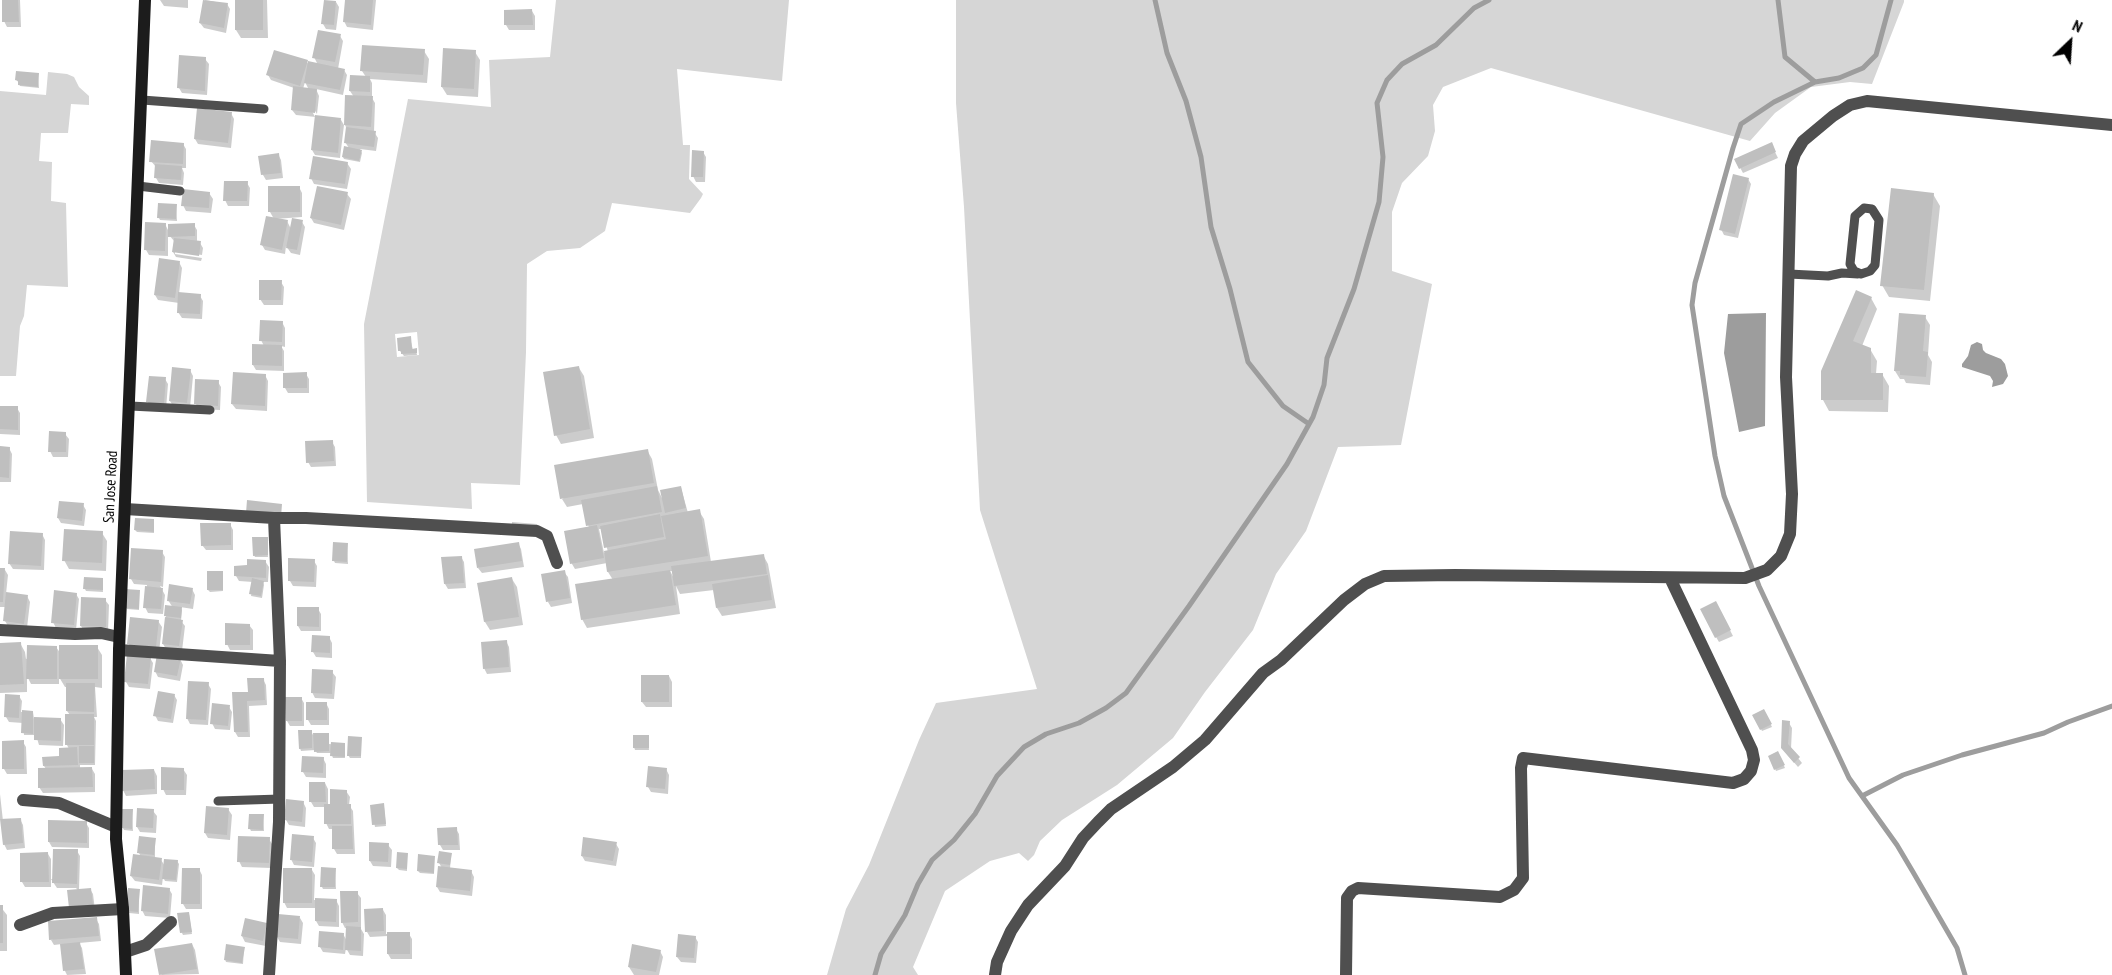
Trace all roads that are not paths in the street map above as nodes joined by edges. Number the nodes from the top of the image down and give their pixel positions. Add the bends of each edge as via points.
1 (145, 0) edge
2 (142, 100) junction
3 (264, 109) dead end
4 (2112, 124) edge
5 (138, 186) junction
6 (180, 191) dead end
7 (1850, 260) junction
8 (1842, 273) junction
9 (1789, 274) junction
10 (1862, 274) junction
11 (130, 406) junction
12 (210, 410) dead end
13 (125, 509) junction
14 (274, 518) junction
15 (557, 563) dead end
16 (1670, 578) junction
17 (0, 630) edge
18 (119, 644) junction
19 (280, 661) junction
20 (280, 799) junction
21 (23, 800) dead end
22 (218, 801) dead end
23 (117, 827) junction
24 (123, 909) junction
25 (171, 922) dead end
26 (20, 925) dead end
27 (125, 952) junction
28 (126, 975) edge
29 (269, 975) edge
30 (995, 975) edge
31 (1346, 975) edge

1 - 2 street, San Jose Road
2 - 3 lane
2 - 5 street, San Jose Road
4 - 9 street via 1887,102 1850,105 1803,141 1795,154 1791,166
5 - 6 lane
5 - 11 street, San Jose Road
7 - 8 lane
7 - 10 lane via 1852,267
7 - 10 lane via 1855,216 1864,208 1872,209 1879,220 1875,265
8 - 9 lane
8 - 10 lane
9 - 16 street via 1786,377 1792,494 1790,534 1781,556 1767,570 1745,578
11 - 12 lane
11 - 13 street, San Jose Road
13 - 14 street
13 - 18 street, San Jose Road
14 - 15 street via 537,531 546,536
14 - 19 street
16 - 30 street via 1384,576 1365,584 1263,673 1204,740 1173,768 1098,822 1065,866 1028,905 1011,931
16 - 31 street via 1752,750 1751,771 1733,783 1523,758 1523,878 1514,890 1500,897 1358,888 1352,891 1347,898
17 - 18 street via 101,633
18 - 19 street
18 - 23 street, San Jose Road
19 - 20 street
20 - 22 lane
20 - 29 street
21 - 23 street via 59,803
23 - 24 street, San Jose Road
24 - 26 street via 53,913
24 - 27 street, San Jose Road
25 - 27 street via 146,945
27 - 28 street, San Jose Road

